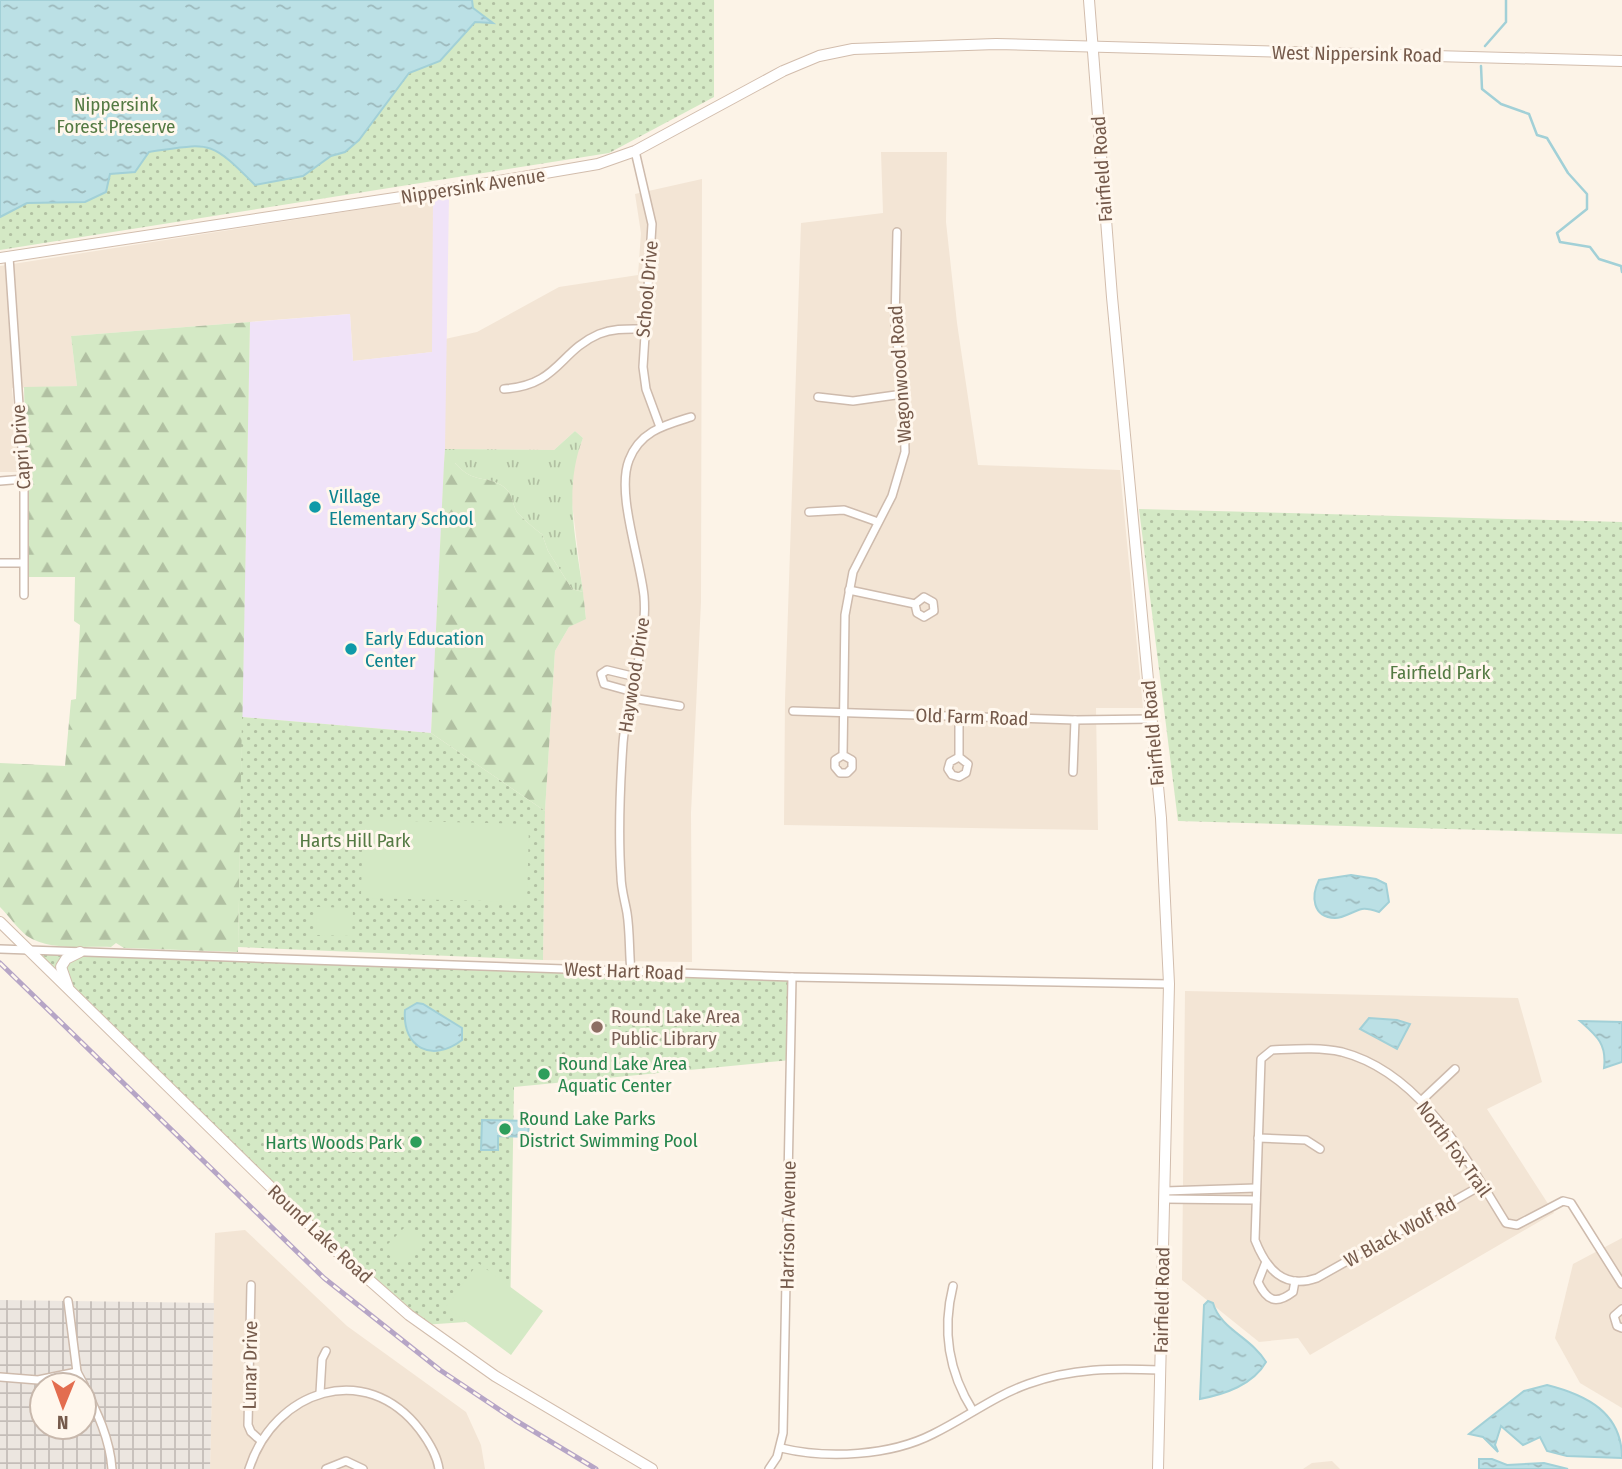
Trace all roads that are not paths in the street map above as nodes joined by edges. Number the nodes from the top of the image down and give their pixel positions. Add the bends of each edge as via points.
1 (1090, 0) edge
2 (924, 46) joint
3 (1093, 47) junction
4 (1622, 61) edge
5 (635, 151) junction
6 (897, 232) dead end
7 (4, 257) edge
8 (643, 329) junction
9 (505, 389) dead end
10 (903, 394) junction
11 (818, 397) dead end
12 (691, 417) dead end
13 (660, 427) junction
14 (24, 479) junction
15 (0, 481) edge
16 (809, 512) dead end
17 (878, 523) junction
18 (0, 563) edge
19 (23, 563) junction
20 (849, 590) junction
21 (23, 595) dead end
22 (915, 604) dead end
23 (636, 677) junction
24 (632, 695) junction
25 (680, 706) dead end
26 (793, 711) dead end
27 (843, 713) junction
28 (959, 717) junction
29 (1152, 719) junction
30 (1075, 720) junction
31 (843, 755) dead end
32 (958, 757) dead end
33 (1073, 772) dead end
34 (0, 922) edge
35 (0, 949) edge
36 (25, 950) junction
37 (80, 952) junction
38 (631, 972) junction
39 (792, 977) junction
40 (1169, 984) junction
41 (71, 994) junction
42 (1455, 1069) dead end
43 (1422, 1100) junction
44 (1258, 1138) junction
45 (1320, 1149) dead end
46 (1482, 1185) junction
47 (1256, 1188) junction
48 (1165, 1195) junction
49 (1256, 1203) junction
50 (1265, 1264) junction
51 (1295, 1281) junction
52 (251, 1284) dead end
53 (1622, 1284) edge
54 (953, 1286) dead end
55 (68, 1301) dead end
56 (1622, 1309) edge
57 (1622, 1328) edge
58 (326, 1351) dead end
59 (1160, 1370) junction
60 (77, 1371) edge
61 (0, 1377) edge
62 (28, 1379) edge
63 (320, 1393) junction
64 (973, 1411) junction
65 (98, 1413) edge
66 (260, 1440) junction
67 (781, 1448) junction
68 (112, 1469) edge
69 (249, 1469) edge
70 (326, 1469) edge
71 (363, 1469) edge
72 (439, 1469) edge
73 (652, 1469) edge
74 (769, 1469) edge
75 (1158, 1469) edge

1 - 3 street, Fairfield Road
2 - 3 street, West Nippersink Road
2 - 5 street, Nippersink Avenue via 853,49 819,56
3 - 4 street, West Nippersink Road
3 - 29 street, Fairfield Road
5 - 7 street, Nippersink Avenue via 574,170
5 - 8 street, School Drive via 652,224
6 - 10 street, Wagonwood Road via 895,323
7 - 14 street, Capri Drive
8 - 9 street via 596,335 549,376
8 - 13 street, School Drive via 646,389
10 - 11 street via 853,401
10 - 17 street, Wagonwood Road via 903,465
12 - 13 street, Haywood Drive
13 - 23 street, Haywood Drive via 637,444 625,477 624,498 636,540 644,599
14 - 15 street
14 - 19 street, Capri Drive
16 - 17 street via 844,510
17 - 20 street, Wagonwood Road
18 - 19 street
19 - 21 street, Capri Drive
20 - 22 street
20 - 27 street, Wagonwood Road
23 - 24 street, Haywood Drive
23 - 24 street via 607,670 601,674 604,684
24 - 25 street
24 - 38 street, Haywood Drive via 624,740 620,835
26 - 27 street, Old Farm Road
27 - 28 street, Old Farm Road
27 - 31 street, Wagonwood Road
28 - 30 street, Old Farm Road
28 - 32 street
29 - 30 street, Old Farm Road
29 - 40 street, Fairfield Road
30 - 33 street
34 - 36 street, Round Lake Road
35 - 36 street, West Hart Road
36 - 37 street, West Hart Road
36 - 41 street, Round Lake Road
37 - 38 street, West Hart Road
37 - 41 street via 61,967
38 - 39 street, West Hart Road
39 - 40 street, West Hart Road
39 - 67 street, Harrison Avenue
40 - 48 street, Fairfield Road
41 - 73 street, Round Lake Road via 334,1249 409,1315 495,1376
42 - 43 street
43 - 44 street, North Fox Trail via 1386,1071 1345,1053 1272,1050 1261,1059
43 - 46 street, North Fox Trail
44 - 45 street via 1306,1140
44 - 47 street, North Fox Trail
46 - 51 street, W Black Wolf Rd via 1317,1278
46 - 53 street, North Fox Trail via 1506,1223 1517,1226 1563,1201 1571,1203
47 - 48 street
47 - 49 street, North Fox Trail
48 - 49 street
48 - 59 street, Fairfield Road
49 - 50 street, North Fox Trail via 1255,1240
50 - 51 street
50 - 51 street, North Fox Trail via 1258,1282 1271,1300 1282,1301 1293,1292
52 - 66 street, Lunar Drive via 248,1424
54 - 64 street via 947,1308 950,1357
55 - 60 street
56 - 57 street via 1615,1316
58 - 63 street
59 - 64 street via 1072,1371 1027,1384
59 - 75 street, Fairfield Road
61 - 62 street
63 - 66 street via 282,1413
63 - 72 street via 363,1393 396,1406 429,1441
64 - 67 street via 932,1435 880,1450 831,1453
65 - 68 street
66 - 69 street
67 - 74 street, Harrison Avenue
70 - 71 street via 346,1461

